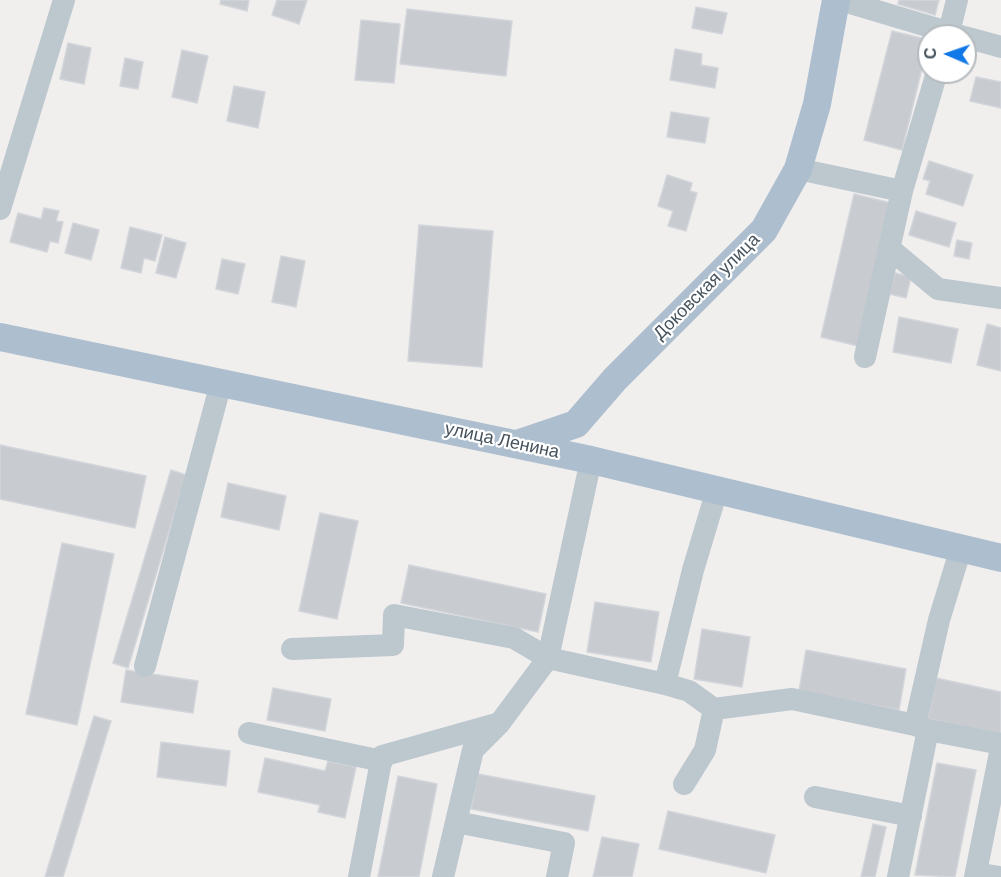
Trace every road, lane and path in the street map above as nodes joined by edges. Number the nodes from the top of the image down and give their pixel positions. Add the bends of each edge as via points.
1 (64, 0) edge
2 (838, 0) edge
3 (957, 0) edge
4 (917, 24) edge
5 (956, 24) edge
6 (977, 41) edge
7 (1001, 46) edge
8 (933, 84) edge
9 (798, 169) junction
10 (902, 191) junction
11 (0, 209) edge
12 (889, 248) junction
13 (1001, 298) edge
14 (0, 337) edge
15 (866, 357) dead end
16 (220, 383) junction
17 (517, 444) junction
18 (591, 460) junction
19 (717, 490) junction
20 (961, 548) junction
21 (1001, 558) edge
22 (292, 648) dead end
23 (548, 658) junction
24 (145, 666) dead end
25 (665, 684) junction
26 (714, 709) junction
27 (499, 724) junction
28 (922, 727) junction
29 (249, 733) dead end
30 (1001, 746) edge
31 (382, 761) junction
32 (684, 784) dead end
33 (815, 797) dead end
34 (911, 816) junction
35 (456, 822) junction
36 (976, 875) edge
37 (359, 877) edge
38 (443, 877) edge
39 (557, 877) edge
40 (898, 877) edge
41 (999, 877) edge

1 - 11 street
2 - 4 street
2 - 9 main road, Доковская улица via 818,104
3 - 5 street
6 - 7 street
8 - 10 street
9 - 10 street
9 - 17 main road, Доковская улица via 764,230 615,379 576,424
10 - 12 street
12 - 13 street via 938,289
12 - 15 street
14 - 16 main road, улица Ленина
16 - 17 main road, улица Ленина
16 - 24 street
17 - 18 main road, улица Ленина
18 - 19 main road, улица Ленина
18 - 23 street
19 - 20 main road, улица Ленина
19 - 25 street
20 - 21 main road, улица Ленина
20 - 28 street via 939,620
22 - 23 street via 393,645 394,615 514,638
23 - 25 street
23 - 27 street
25 - 26 street via 689,691
26 - 28 street via 792,699
26 - 32 street via 705,750
27 - 31 street via 382,756
27 - 35 street via 473,750
28 - 30 street
28 - 34 street
29 - 31 street
30 - 36 street
31 - 37 street
33 - 34 street
34 - 40 street
35 - 38 street
35 - 39 street via 564,843
36 - 41 street

